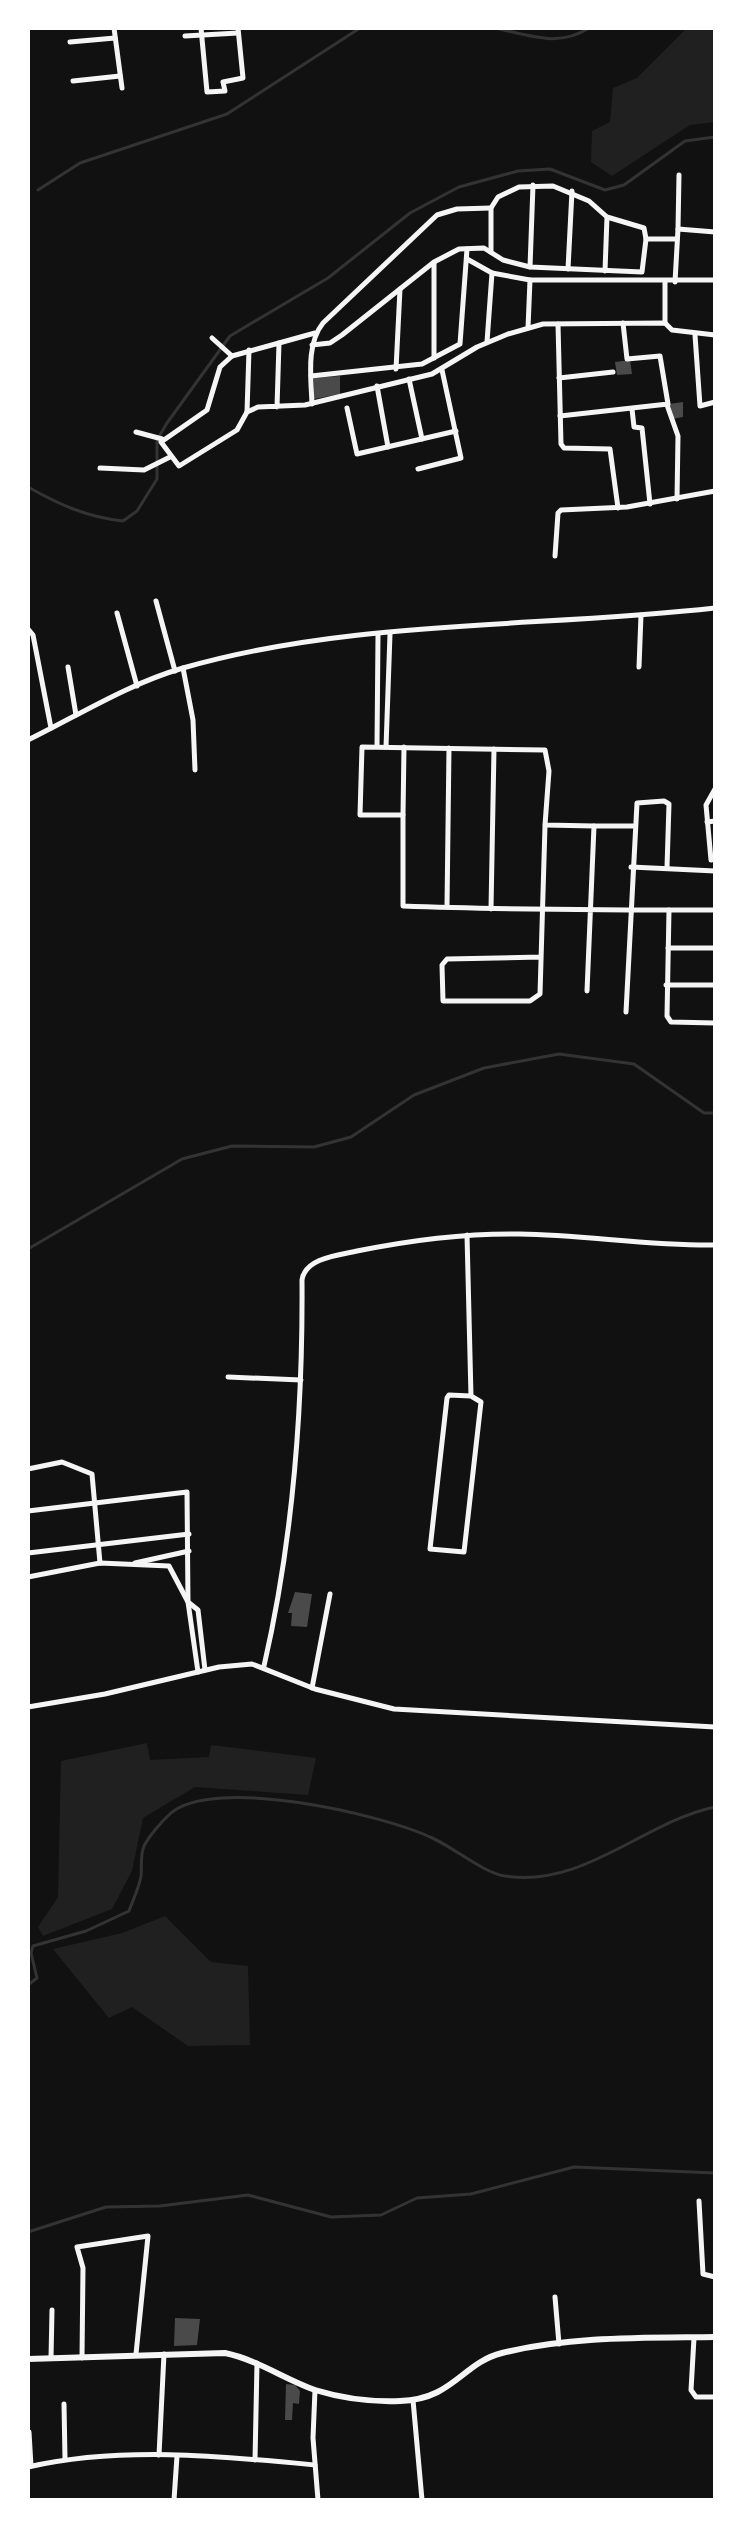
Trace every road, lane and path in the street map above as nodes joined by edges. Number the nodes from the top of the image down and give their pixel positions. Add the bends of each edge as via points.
1 (114, 28) edge
2 (238, 31) edge
3 (201, 32) edge
4 (185, 36) dead end
5 (115, 38) junction
6 (70, 42) dead end
7 (120, 76) junction
8 (73, 81) dead end
9 (122, 88) dead end
10 (679, 175) dead end
11 (533, 185) junction
12 (572, 191) junction
13 (491, 208) junction
14 (607, 217) junction
15 (678, 229) junction
16 (715, 232) edge
17 (646, 239) junction
18 (677, 239) junction
19 (467, 249) junction
20 (491, 252) junction
21 (467, 259) junction
22 (434, 262) junction
23 (530, 267) junction
24 (568, 269) junction
25 (605, 271) junction
26 (492, 273) junction
27 (530, 280) junction
28 (715, 280) edge
29 (665, 282) junction
30 (675, 282) junction
31 (400, 288) junction
32 (623, 323) junction
33 (665, 323) junction
34 (558, 324) junction
35 (528, 328) junction
36 (315, 333) junction
37 (695, 335) junction
38 (715, 335) edge
39 (214, 340) dead end
40 (487, 342) junction
41 (279, 343) junction
42 (312, 345) junction
43 (249, 350) junction
44 (230, 354) junction
45 (434, 358) junction
46 (396, 369) junction
47 (442, 370) junction
48 (613, 372) dead end
49 (311, 376) junction
50 (559, 378) junction
51 (409, 379) junction
52 (377, 386) junction
53 (715, 402) edge
54 (312, 404) junction
55 (667, 405) junction
56 (277, 407) junction
57 (347, 408) dead end
58 (632, 409) junction
59 (247, 412) junction
60 (560, 416) junction
61 (456, 431) junction
62 (136, 432) dead end
63 (162, 438) junction
64 (422, 439) junction
65 (388, 447) junction
66 (170, 457) junction
67 (100, 468) dead end
68 (418, 469) dead end
69 (715, 491) edge
70 (677, 499) junction
71 (650, 504) junction
72 (618, 508) junction
73 (555, 556) dead end
74 (156, 601) dead end
75 (715, 608) edge
76 (117, 613) dead end
77 (641, 615) junction
78 (28, 629) edge
79 (390, 634) junction
80 (378, 635) junction
81 (68, 667) dead end
82 (639, 667) dead end
83 (183, 668) junction
84 (175, 671) junction
85 (137, 686) junction
86 (76, 715) junction
87 (51, 728) junction
88 (28, 740) edge
89 (377, 746) junction
90 (386, 747) junction
91 (404, 747) junction
92 (449, 748) junction
93 (494, 749) junction
94 (195, 770) dead end
95 (715, 789) edge
96 (403, 815) junction
97 (715, 821) edge
98 (707, 822) junction
99 (545, 825) junction
100 (594, 826) junction
101 (633, 826) junction
102 (713, 859) edge
103 (631, 867) junction
104 (667, 867) junction
105 (713, 870) edge
106 (447, 908) junction
107 (491, 909) junction
108 (545, 910) junction
109 (590, 910) junction
110 (629, 910) junction
111 (669, 910) junction
112 (715, 910) edge
113 (668, 948) junction
114 (715, 948) edge
115 (541, 957) junction
116 (666, 985) junction
117 (715, 985) edge
118 (587, 991) dead end
119 (626, 1012) dead end
120 (715, 1023) edge
121 (467, 1235) junction
122 (715, 1245) edge
123 (228, 1377) dead end
124 (301, 1380) junction
125 (471, 1396) junction
126 (28, 1469) edge
127 (93, 1502) junction
128 (28, 1511) edge
129 (189, 1534) junction
130 (99, 1544) junction
131 (189, 1551) junction
132 (28, 1553) edge
133 (158, 1556) junction
134 (100, 1563) junction
135 (127, 1565) junction
136 (169, 1566) junction
137 (28, 1577) edge
138 (330, 1594) dead end
139 (188, 1602) junction
140 (264, 1666) junction
141 (201, 1671) junction
142 (312, 1688) junction
143 (28, 1707) edge
144 (715, 1727) edge
145 (699, 2201) dead end
146 (715, 2277) edge
147 (555, 2297) dead end
148 (52, 2310) dead end
149 (715, 2337) edge
150 (694, 2338) junction
151 (559, 2345) junction
152 (164, 2353) junction
153 (136, 2354) junction
154 (51, 2358) junction
155 (82, 2358) junction
156 (28, 2359) edge
157 (257, 2362) junction
158 (315, 2390) junction
159 (715, 2397) edge
160 (413, 2400) junction
161 (64, 2404) dead end
162 (29, 2432) edge
163 (159, 2455) junction
164 (177, 2456) junction
165 (65, 2459) junction
166 (255, 2460) junction
167 (315, 2465) junction
168 (29, 2466) edge
169 (174, 2500) edge
170 (318, 2500) edge
171 (422, 2500) edge

1 - 5 street
2 - 3 street
2 - 3 street via 243,78 223,82 225,91 207,92
3 - 4 street
5 - 6 street
5 - 7 street
7 - 8 street
7 - 9 street
10 - 15 street
11 - 12 street
11 - 13 street via 504,193
11 - 23 street
12 - 14 street
12 - 24 street
13 - 20 street
13 - 36 street via 437,215
14 - 17 street via 644,228
14 - 25 street
15 - 16 street
15 - 18 street
17 - 18 street
17 - 25 street via 642,272
18 - 30 street
19 - 20 street
19 - 21 street
19 - 22 street via 448,252
20 - 23 street
21 - 26 street
21 - 45 street via 460,344
22 - 31 street
22 - 45 street
23 - 24 street
24 - 25 street
26 - 27 street
26 - 40 street
27 - 29 street
27 - 35 street
28 - 30 street
29 - 30 street
29 - 33 street
31 - 42 street via 330,343
31 - 46 street
32 - 33 street
32 - 34 street
32 - 55 street via 627,359 660,356
33 - 37 street
34 - 35 street
34 - 50 street
35 - 40 street
36 - 41 street
36 - 42 street
37 - 38 street
37 - 53 street via 700,406
39 - 44 street
40 - 47 street
41 - 43 street
41 - 56 street
42 - 49 street
43 - 44 street
43 - 59 street
44 - 63 street via 216,372 207,410
45 - 46 street
46 - 49 street
47 - 51 street
47 - 61 street
48 - 50 street
49 - 54 street
50 - 60 street
51 - 52 street
51 - 64 street
52 - 54 street
52 - 65 street
54 - 56 street
55 - 58 street
55 - 70 street via 678,436
56 - 59 street
57 - 65 street via 357,454
58 - 60 street
58 - 71 street via 634,427 642,428
59 - 66 street via 237,430 183,463 175,464
60 - 72 street via 562,447 610,449
61 - 64 street
61 - 68 street via 459,460
62 - 63 street
63 - 66 street
64 - 65 street
66 - 67 street via 133,472
69 - 70 street
70 - 71 street
71 - 72 street
72 - 73 street via 559,512
74 - 84 street
75 - 77 street
76 - 85 street
77 - 79 street
77 - 82 street
78 - 87 street
79 - 80 street
79 - 90 street
80 - 83 street via 298,644
80 - 89 street
81 - 86 street
83 - 84 street
83 - 94 street
84 - 85 street
85 - 86 street
86 - 87 street
87 - 88 street
89 - 90 street
89 - 96 street via 360,749 360,815
90 - 91 street
91 - 92 street
91 - 96 street
92 - 93 street
92 - 106 street
93 - 99 street via 547,752
93 - 107 street
95 - 98 street via 706,805
96 - 106 street via 403,906
97 - 98 street
98 - 102 street
99 - 100 street
99 - 108 street
100 - 101 street
100 - 109 street
101 - 103 street
101 - 104 street via 637,803 668,803
102 - 105 street
103 - 104 street
103 - 110 street
104 - 105 street
106 - 107 street
107 - 108 street
108 - 109 street
108 - 115 street
109 - 110 street
109 - 118 street
110 - 111 street
110 - 119 street
111 - 112 street
111 - 113 street
113 - 114 street
113 - 116 street
115 - 115 street via 447,959 442,965 443,1001 533,1000 540,994
116 - 117 street
116 - 120 street via 671,1022
121 - 122 street
121 - 124 street via 394,1243 310,1265 302,1280
121 - 125 street
123 - 124 street
124 - 140 street via 292,1500
125 - 125 street via 447,1398 430,1549 464,1552 481,1402
126 - 127 street via 62,1462 92,1474
127 - 128 street
127 - 129 street via 187,1492
127 - 130 street
129 - 130 street
129 - 131 street
130 - 132 street
130 - 134 street
131 - 133 street
131 - 139 street
133 - 135 street
133 - 136 street
134 - 135 street
134 - 137 street
135 - 136 street
136 - 139 street
138 - 142 street
139 - 141 street via 198,1610
140 - 141 street
140 - 142 street
141 - 143 street
142 - 144 street via 394,1709
145 - 146 street via 703,2274
147 - 151 street
148 - 154 street
149 - 150 street
150 - 151 street
150 - 159 street via 691,2390 696,2397
151 - 160 street via 491,2356 443,2391
152 - 153 street
152 - 157 street via 225,2353
152 - 163 street
153 - 155 street
153 - 155 street via 148,2236 77,2247 83,2268
154 - 155 street
154 - 156 street
157 - 158 street
157 - 166 street
158 - 160 street
158 - 167 street
160 - 171 street
161 - 165 street
162 - 168 street
163 - 164 street
163 - 165 street
164 - 166 street
164 - 169 street
165 - 168 street
166 - 167 street
167 - 170 street

